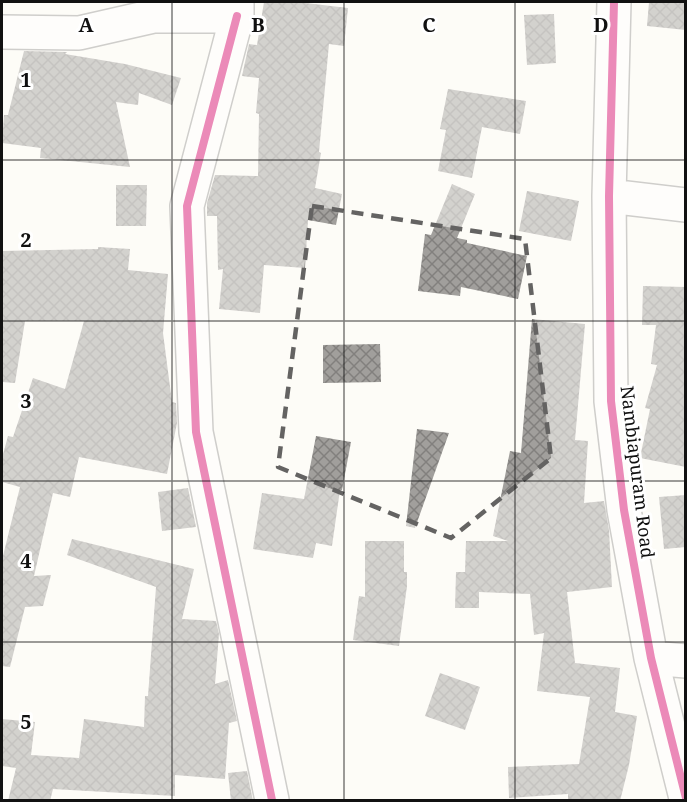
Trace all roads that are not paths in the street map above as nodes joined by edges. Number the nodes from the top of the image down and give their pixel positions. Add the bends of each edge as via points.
1 (614, 2) edge
2 (237, 9) edge
3 (2, 32) edge
4 (609, 196) junction
5 (686, 205) edge
6 (651, 658) junction
7 (686, 661) edge
8 (686, 798) edge
9 (272, 801) edge

1 - 4 street, Nambiapuram Road
2 - 3 street via 154,16 79,33
2 - 9 street via 187,206 196,432
4 - 5 street
4 - 6 street, Nambiapuram Road via 611,401 624,510
6 - 7 street
6 - 8 street, Nambiapuram Road

